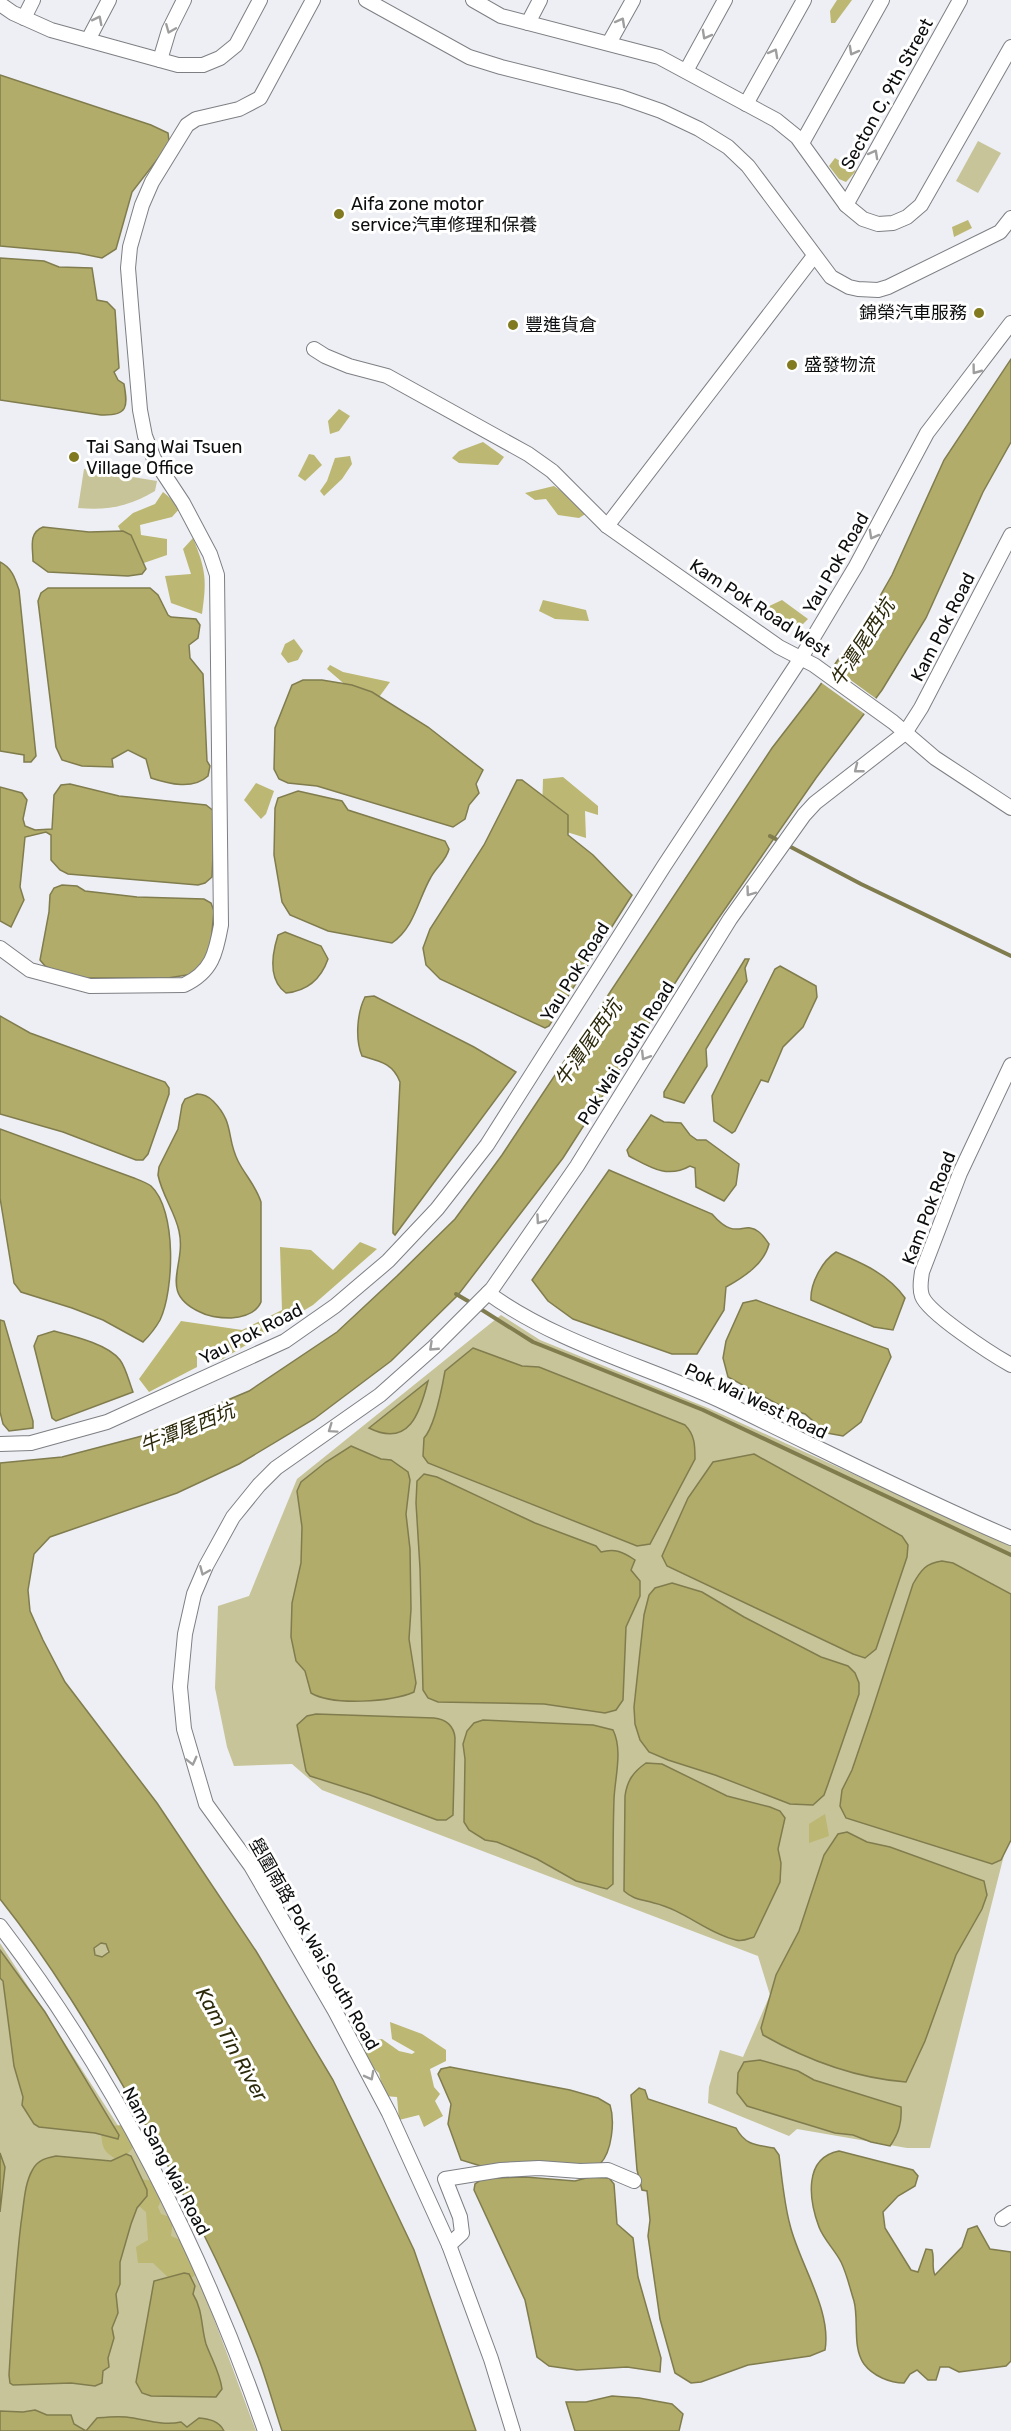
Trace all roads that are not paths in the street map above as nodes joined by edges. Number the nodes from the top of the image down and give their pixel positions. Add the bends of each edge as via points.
1 (33, 0) edge
2 (109, 0) edge
3 (184, 0) edge
4 (260, 0) edge
5 (313, 0) edge
6 (366, 0) edge
7 (473, 0) edge
8 (540, 0) edge
9 (633, 0) edge
10 (725, 0) edge
11 (804, 0) edge
12 (882, 0) edge
13 (960, 0) edge
14 (0, 4) edge
15 (24, 18) junction
16 (528, 23) junction
17 (88, 40) junction
18 (609, 43) junction
19 (1011, 47) edge
20 (160, 60) junction
21 (686, 70) junction
22 (746, 104) junction
23 (802, 143) junction
24 (846, 205) junction
25 (1011, 218) edge
26 (814, 256) junction
27 (1011, 323) edge
28 (314, 349) dead end
29 (606, 526) junction
30 (1011, 535) edge
31 (801, 658) junction
32 (905, 733) junction
33 (1011, 808) edge
34 (0, 948) edge
35 (1011, 1065) edge
36 (488, 1293) junction
37 (476, 1306) joint
38 (1011, 1365) edge
39 (0, 1444) edge
40 (1011, 1538) edge
41 (0, 1926) edge
42 (634, 2181) dead end
43 (449, 2245) junction
44 (265, 2431) edge
45 (513, 2431) edge

1 - 15 street
17 -> 2 street
3 -> 20 street
4 - 20 street via 236,45 219,58 202,65
5 - 34 street via 260,98 239,109 196,119 187,125 152,182 130,247 128,268 145,436 154,459 210,554 217,575 221,925 215,957 196,979 184,985 90,986 30,970
6 - 26 street via 469,57 641,104 717,139 757,176
7 - 16 street via 501,16
8 - 16 street
18 -> 9 street
10 -> 21 street
22 -> 11 street
12 -> 23 street
24 -> 13 street, Secton C, 9th Street
14 - 15 street
15 - 17 street
16 - 18 street
17 - 20 street
18 - 21 street via 659,57
19 - 24 street via 913,213 878,224 863,219
21 - 22 street
22 - 23 street via 784,125
23 - 24 street
25 - 26 street via 1000,232 878,290 858,289 839,282
26 - 29 street
27 -> 31 street, Yau Pok Road via 927,433 856,566
28 - 29 street, Kam Pok Road West via 349,366 387,376 513,445 552,471
29 - 31 street, Kam Pok Road West via 779,647
30 - 32 street, Kam Pok Road
31 - 32 street, Kam Pok Road West
31 - 39 street, Yau Pok Road via 663,866 487,1145 437,1209 388,1261 285,1341 107,1422 31,1443
32 - 33 street via 935,758
32 -> 36 street, Pok Wai South Road via 815,803 784,843 730,919 578,1166
35 - 38 street, Kam Pok Road via 960,1173 920,1286 933,1311
36 - 37 street, Pok Wai South Road
36 - 40 street, Pok Wai West Road via 562,1334 718,1400
37 -> 43 street, 壆圍南路 Pok Wai South Road via 380,1395 276,1468 239,1510 194,1594 180,1687 184,1729 206,1804 251,1866 335,2011 389,2113
41 - 44 street, Nam Sang Wai Road via 104,2083 178,2216 239,2356
42 - 43 street via 608,2170 539,2168 445,2179 462,2233
43 - 45 street, 壆圍南路 Pok Wai South Road

